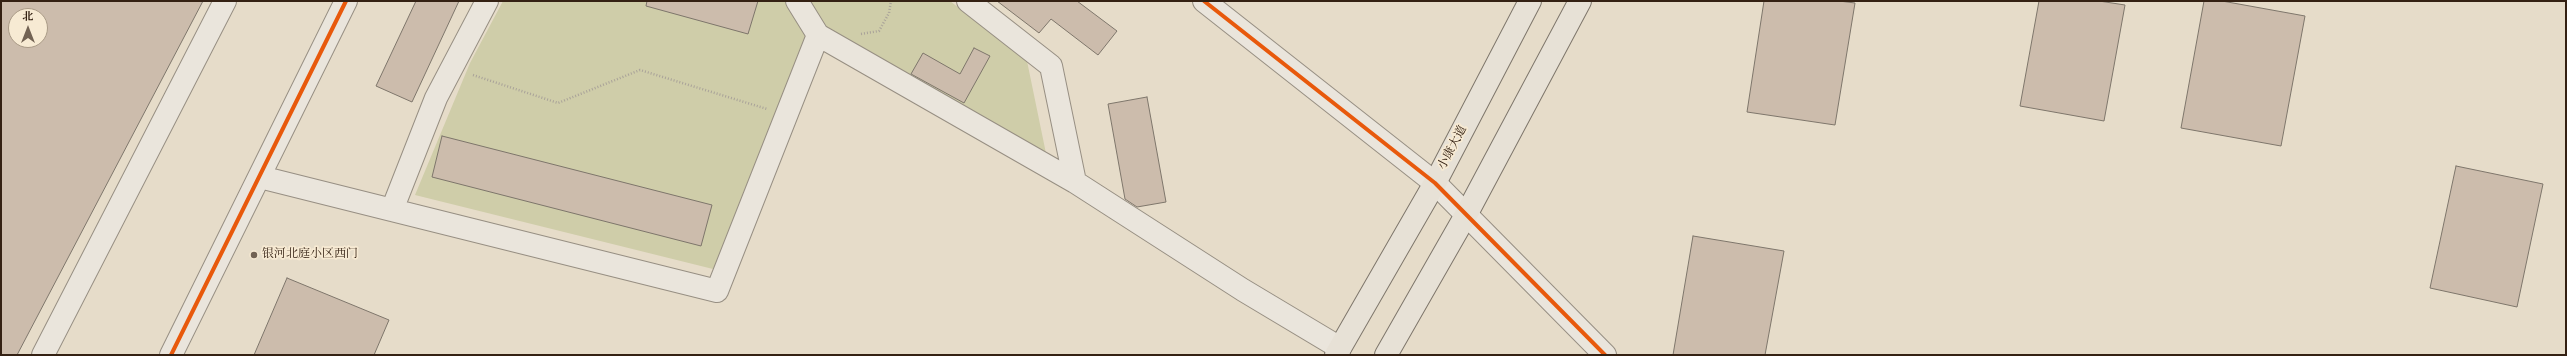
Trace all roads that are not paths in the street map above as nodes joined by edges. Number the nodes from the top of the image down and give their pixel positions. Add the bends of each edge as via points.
1 (225, 1) edge
2 (346, 1) edge
3 (487, 1) edge
4 (797, 1) edge
5 (968, 1) edge
6 (1204, 1) edge
7 (1530, 1) edge
8 (1580, 1) edge
9 (818, 35) junction
10 (260, 177) junction
11 (1075, 182) junction
12 (1435, 183) junction
13 (392, 210) junction
14 (1466, 215) junction
15 (1338, 351) edge
16 (43, 355) edge
17 (171, 355) edge
18 (1386, 355) edge
19 (1605, 355) edge

1 - 16 street
2 - 10 street
3 - 13 street via 436,98
4 - 9 street
5 - 11 street via 1051,66
6 - 12 street
7 - 12 main road, 小康大道
8 - 14 main road
9 - 11 street
9 - 13 street via 717,291
10 - 13 street
10 - 17 street
11 - 15 street
12 - 14 street
12 - 15 main road, 小康大道
14 - 18 main road
14 - 19 street

